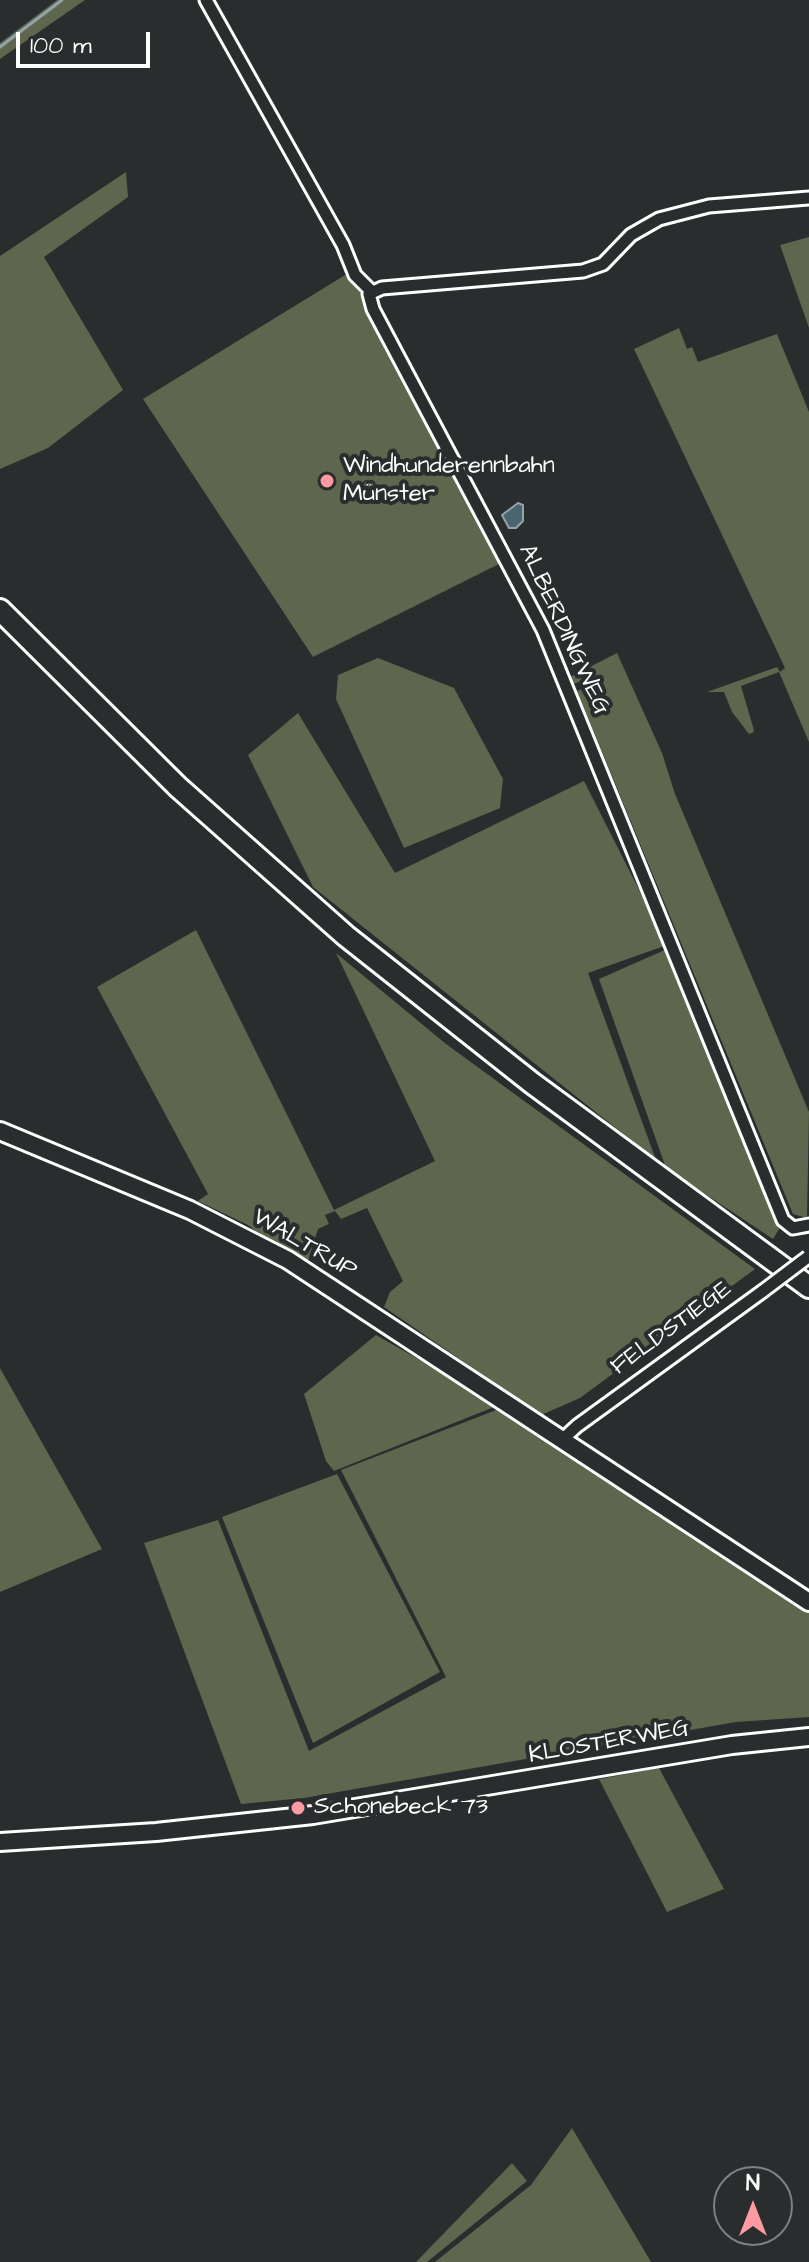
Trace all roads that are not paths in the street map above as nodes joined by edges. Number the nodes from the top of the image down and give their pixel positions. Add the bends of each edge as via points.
1 (206, 0) edge
2 (809, 198) edge
3 (371, 291) junction
4 (0, 610) edge
5 (0, 625) edge
6 (0, 1131) edge
7 (809, 1225) edge
8 (808, 1257) edge
9 (809, 1287) edge
10 (809, 1297) edge
11 (563, 1439) junction
12 (809, 1602) edge
13 (809, 1737) edge
14 (0, 1842) edge

1 - 3 street via 343,245 350,267
2 - 3 street via 709,206 659,219 631,235 603,264 583,271
3 - 7 street, ALBERDINGWEG via 373,309 543,630 783,1220 793,1228
4 - 9 highway via 168,778 357,945 511,1067
5 - 10 highway via 169,794 378,976 665,1197
6 - 11 main road, WALTRUP via 190,1210 263,1247
8 - 11 street, FELDSTIEGE, bridge
11 - 12 main road, WALTRUP
13 - 14 main road, KLOSTERWEG via 732,1745 390,1804 183,1829

